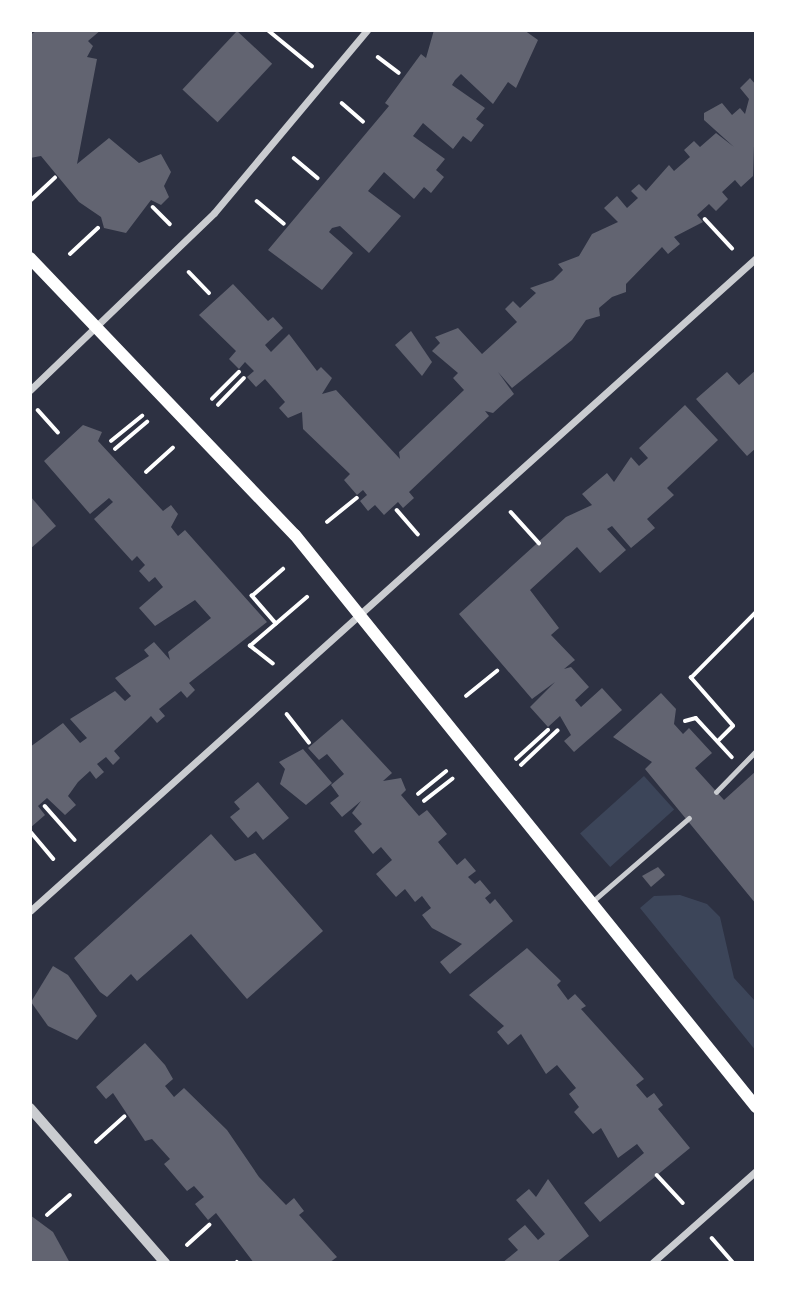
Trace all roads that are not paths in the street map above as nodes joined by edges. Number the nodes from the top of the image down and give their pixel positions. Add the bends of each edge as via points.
1 (367, 30) edge
2 (30, 258) edge
3 (756, 258) edge
4 (97, 328) junction
5 (30, 390) edge
6 (362, 617) junction
7 (756, 751) edge
8 (716, 792) dead end
9 (689, 818) dead end
10 (591, 902) junction
11 (30, 911) edge
12 (756, 1107) edge
13 (30, 1108) edge
14 (756, 1171) edge
15 (165, 1263) edge
16 (652, 1263) edge

1 - 4 street via 214,213
2 - 4 main road
3 - 6 street
4 - 5 street
4 - 6 main road via 265,502
6 - 10 main road
6 - 11 street
7 - 8 lane
9 - 10 lane
10 - 12 main road
13 - 15 street
14 - 16 street

